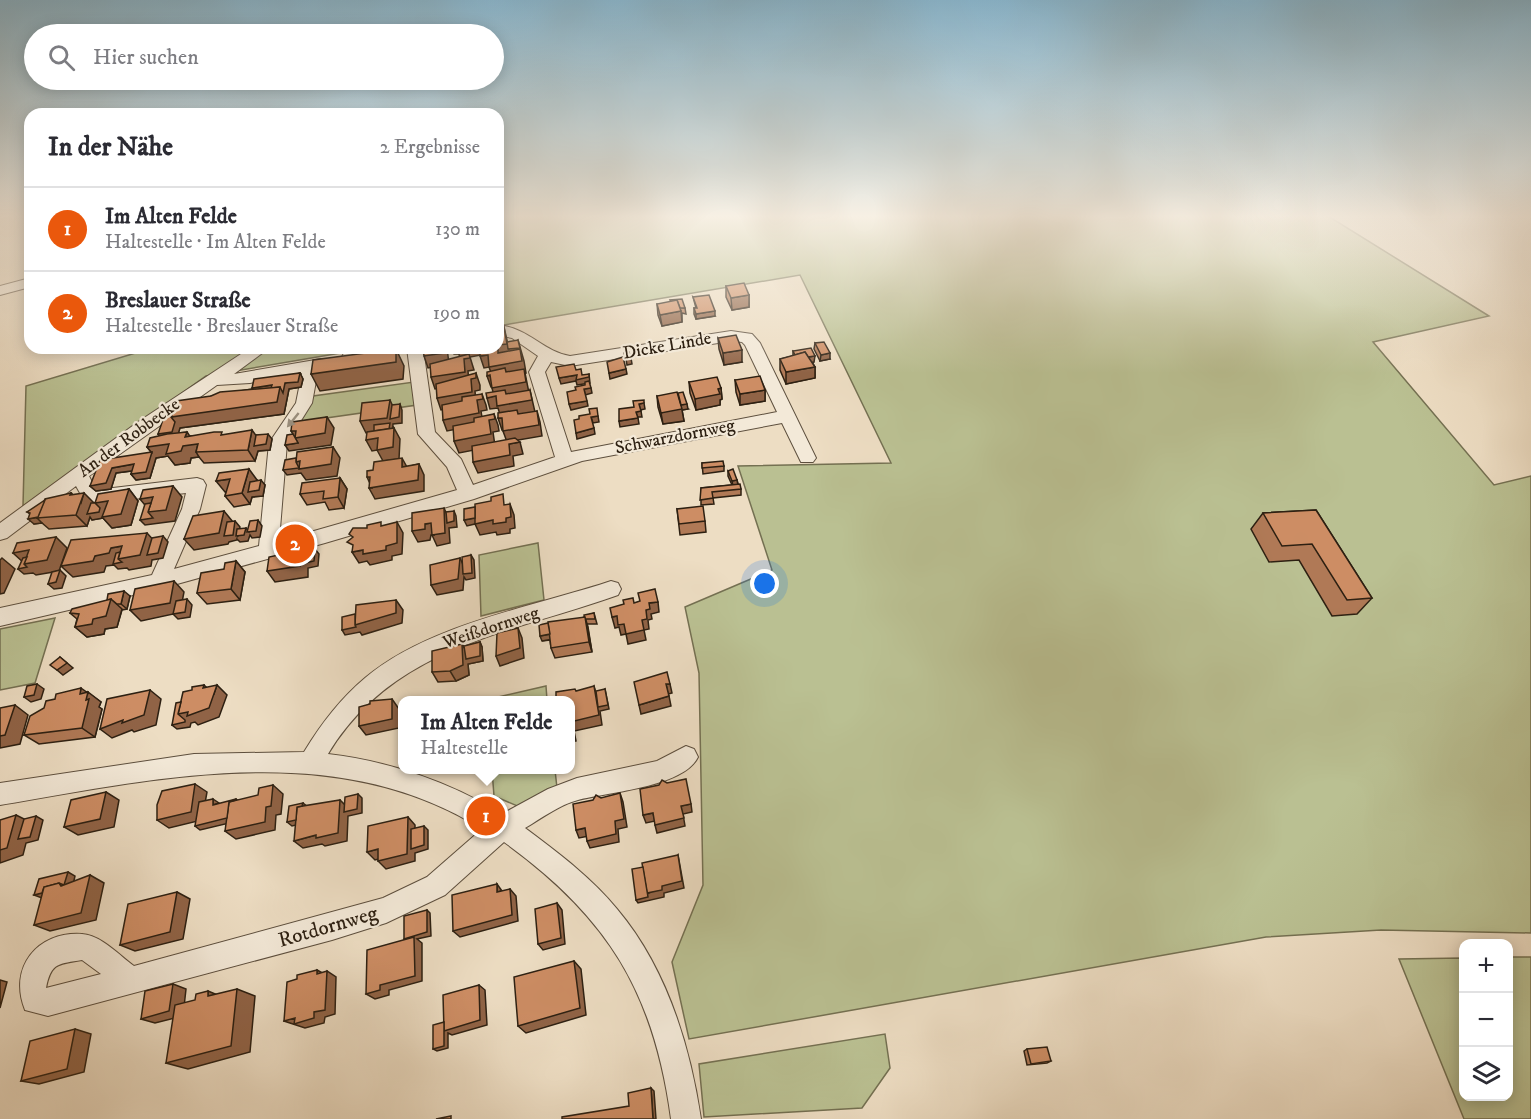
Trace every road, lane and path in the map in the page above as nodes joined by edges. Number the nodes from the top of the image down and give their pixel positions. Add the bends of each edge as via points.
1 (24, 284) edge
2 (0, 291) edge
3 (504, 331) edge
4 (252, 354) edge
5 (366, 354) edge
6 (416, 354) edge
7 (546, 357) junction
8 (311, 366) junction
9 (215, 380) junction
10 (787, 416) junction
11 (807, 458) dead end
12 (564, 459) junction
13 (79, 474) junction
14 (468, 494) junction
15 (0, 533) edge
16 (268, 551) junction
17 (159, 581) junction
18 (611, 589) dead end
19 (0, 617) edge
20 (686, 757) dead end
21 (310, 763) junction
22 (0, 794) edge
23 (504, 826) junction
24 (129, 979) dead end
25 (686, 1119) edge

1 - 2 street
3 - 7 street via 516,332
4 - 9 street, An der Robbecke
5 - 8 street
6 - 14 street via 427,434 455,464
7 - 10 street, Dicke Linde via 579,361 731,336 747,337
7 - 12 street via 537,372
8 - 9 street via 250,378
8 -> 16 street via 304,403 278,442
9 - 13 street, An der Robbecke via 170,407
10 - 11 street, Dicke Linde
10 - 12 street, Schwarzdornweg
12 - 14 street, Schwarzdornweg
13 - 15 street, An der Robbecke
13 - 17 street via 91,497 197,485
14 - 16 street, Schwarzdornweg
16 - 17 street, Schwarzdornweg
17 - 19 street, Schwarzdornweg
18 - 21 street, Weißdornweg via 473,630 405,662 368,688 347,709
20 - 23 street, Rotdornweg via 661,771 555,797
21 - 22 street via 153,769
21 - 23 street via 351,768 442,794
23 - 24 street, Rotdornweg via 436,886 386,910
23 - 25 street via 564,874 600,908 619,933 662,1017 676,1058

